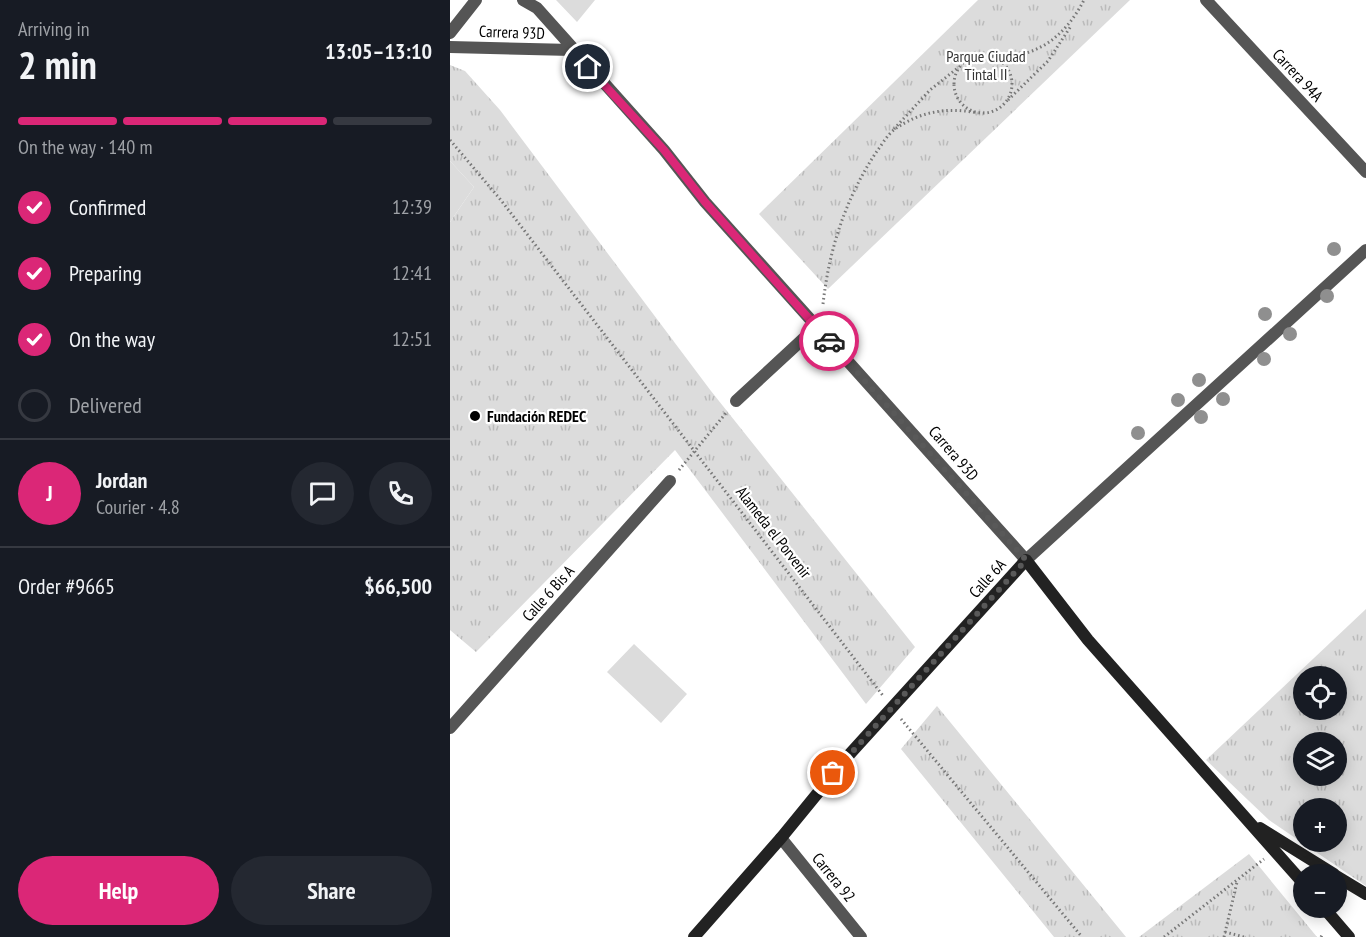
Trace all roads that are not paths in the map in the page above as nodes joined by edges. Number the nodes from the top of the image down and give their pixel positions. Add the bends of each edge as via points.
1 (476, 0) edge
2 (523, 0) edge
3 (1206, 0) edge
4 (450, 33) edge
5 (450, 46) edge
6 (572, 50) junction
7 (1366, 172) edge
8 (1366, 250) edge
9 (816, 327) junction
10 (736, 401) dead end
11 (670, 481) road end
12 (1026, 560) junction
13 (450, 728) edge
14 (1249, 821) junction
15 (782, 838) junction
16 (1317, 864) edge
17 (1293, 871) edge
18 (1347, 882) edge
19 (1366, 894) edge
20 (1332, 918) edge
21 (694, 937) edge
22 (861, 937) edge
23 (1349, 937) edge

1 - 4 street, Carrera 93D
2 - 6 street, Carrera 93D via 537,8
3 - 7 street, Carrera 94A
5 - 6 street, Carrera 93D
6 - 9 street, Carrera 93D
8 - 12 street, Calle 6A
9 - 10 street
9 - 12 street, Carrera 93D
11 - 13 street, Calle 6 Bis A
12 - 14 street, Carrera 93D via 1088,640
12 - 15 street, Calle 6A via 848,756
14 - 16 street
14 - 17 street, Carrera 93D
15 - 21 street, Calle 6A
15 - 22 street, Carrera 92
18 - 19 street
20 - 23 street

